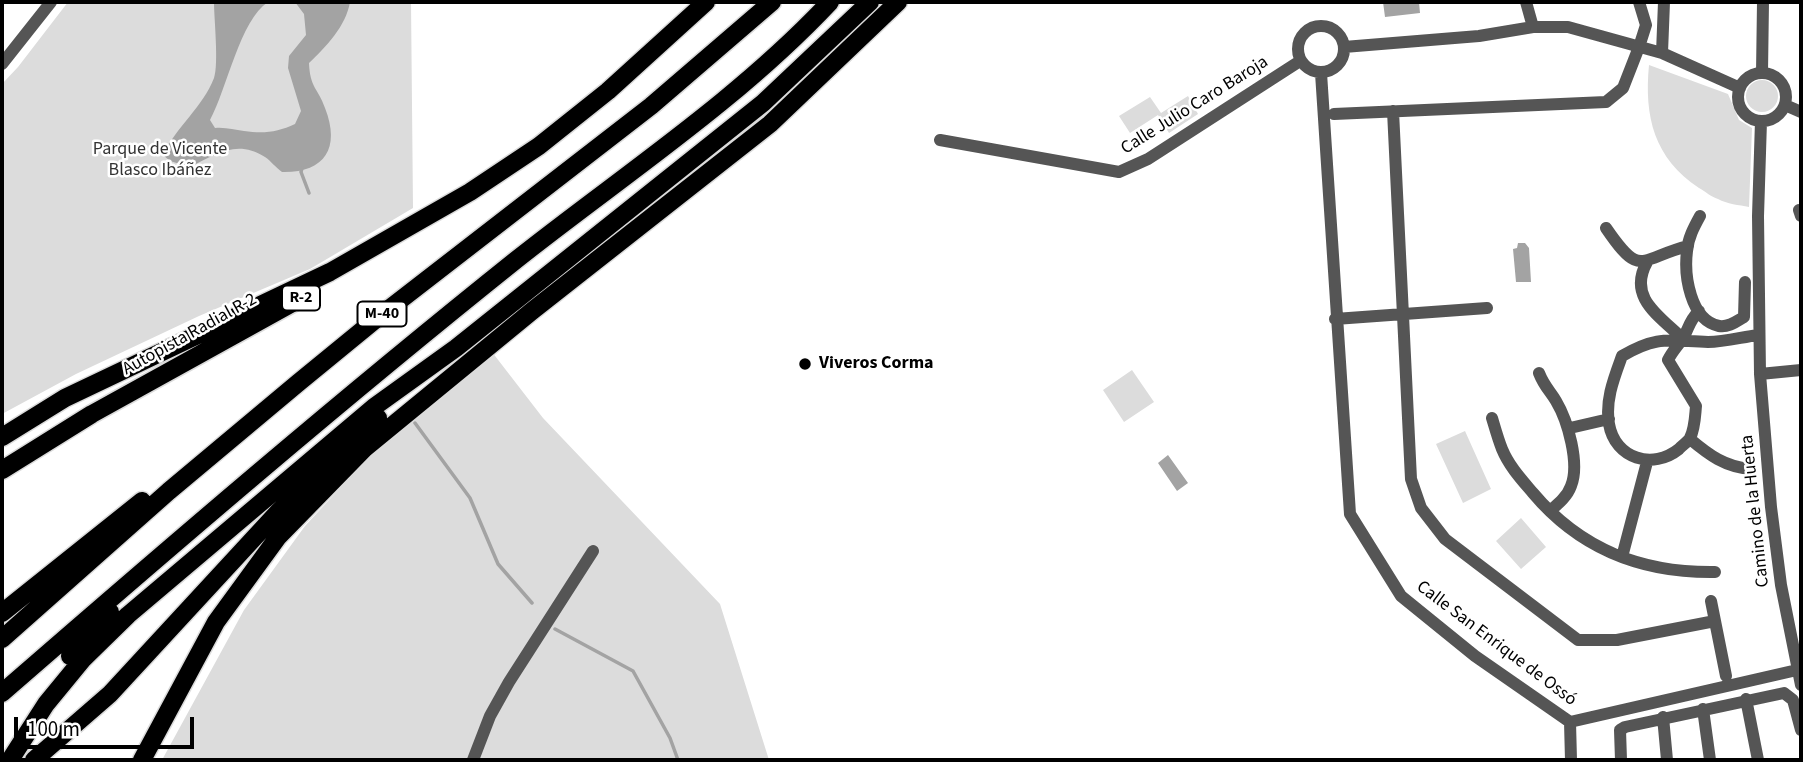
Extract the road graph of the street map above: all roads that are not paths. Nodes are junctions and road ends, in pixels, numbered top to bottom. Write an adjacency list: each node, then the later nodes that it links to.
1 (51, 2): 16 (street)
2 (706, 2): 26 (highway)
3 (772, 2): 50 (highway, M-40)
4 (830, 2): 52 (highway, M-40)
5 (870, 2): 38 (highway)
6 (898, 2): 72 (highway)
7 (1526, 2): 11 (street)
8 (1639, 2): 13 (street)
9 (1664, 2): 14 (street)
10 (1763, 2): 18 (street)
11 (1533, 27): 12 (street); 13 (street)
12 (1344, 47): 15 (street); 17 (street)
13 (1639, 47): 14 (street); 21 (street)
14 (1662, 53): 19 (street)
15 (1300, 61): 17 (street); 25 (street, Calle Julio Caro Baroja)
16 (2, 64)
17 (1321, 73): 35 (street, Calle San Enrique de Ossó)
18 (1762, 73): 19 (street); 20 (street)
19 (1740, 88): 24 (street)
20 (1785, 105): 22 (street); 24 (street)
21 (1393, 111): 23 (street); 34 (street)
22 (1801, 112)
23 (1334, 114)
24 (1761, 121): 36 (street, Camino de la Huerta)
25 (940, 140)
26 (470, 192): 45 (highway); 49 (highway, Autopista Radial R-2 / R-2)
27 (1700, 216): 29 (street)
28 (1606, 228): 30 (street)
29 (1688, 246): 30 (street); 33 (street)
30 (1647, 262): 37 (street)
31 (1745, 282): 33 (street)
32 (1487, 308): 34 (street)
33 (1699, 311): 37 (street)
34 (1404, 316): 35 (street); 58 (street)
35 (1335, 319): 67 (street, Calle San Enrique de Ossó)
36 (1759, 335): 37 (street); 41 (street, Camino de la Huerta)
37 (1683, 339): 43 (street); 46 (street)
38 (456, 348): 69 (highway); 71 (highway)
39 (1801, 370): 41 (street)
40 (1539, 373): 44 (street)
41 (1760, 374): 60 (street, Camino de la Huerta)
42 (1492, 418): 51 (street)
43 (1609, 419): 44 (street); 47 (street)
44 (1570, 428): 51 (street)
45 (2, 437)
46 (1690, 439): 47 (street); 48 (street, Camino de la Huerta)
47 (1647, 461): 54 (street)
48 (1751, 469)
49 (2, 470)
50 (169, 491): 57 (highway); 59 (highway, M-40)
51 (1550, 511): 54 (street)
52 (180, 538): 63 (highway, M-40); 69 (highway)
53 (593, 551): 73 (street)
54 (1622, 557): 55 (street)
55 (1715, 572)
56 (1711, 601): 58 (street)
57 (2, 613)
58 (1715, 621): 61 (street)
59 (2, 639)
60 (1797, 670): 62 (street, Camino de la Huerta); 67 (street)
61 (1726, 676)
62 (1801, 685)
63 (2, 693)
64 (1746, 699): 65 (street); 68 (street); 78 (street)
65 (1703, 709): 66 (street); 77 (street)
66 (1663, 717): 75 (street); 76 (street)
67 (1570, 722): 74 (street, Calle San Enrique de Ossó)
68 (1801, 730)
69 (14, 748): 70 (highway)
70 (2, 760)
71 (34, 760)
72 (142, 760)
73 (473, 760)
74 (1571, 760)
75 (1621, 760)
76 (1667, 760)
77 (1710, 760)
78 (1758, 760)

